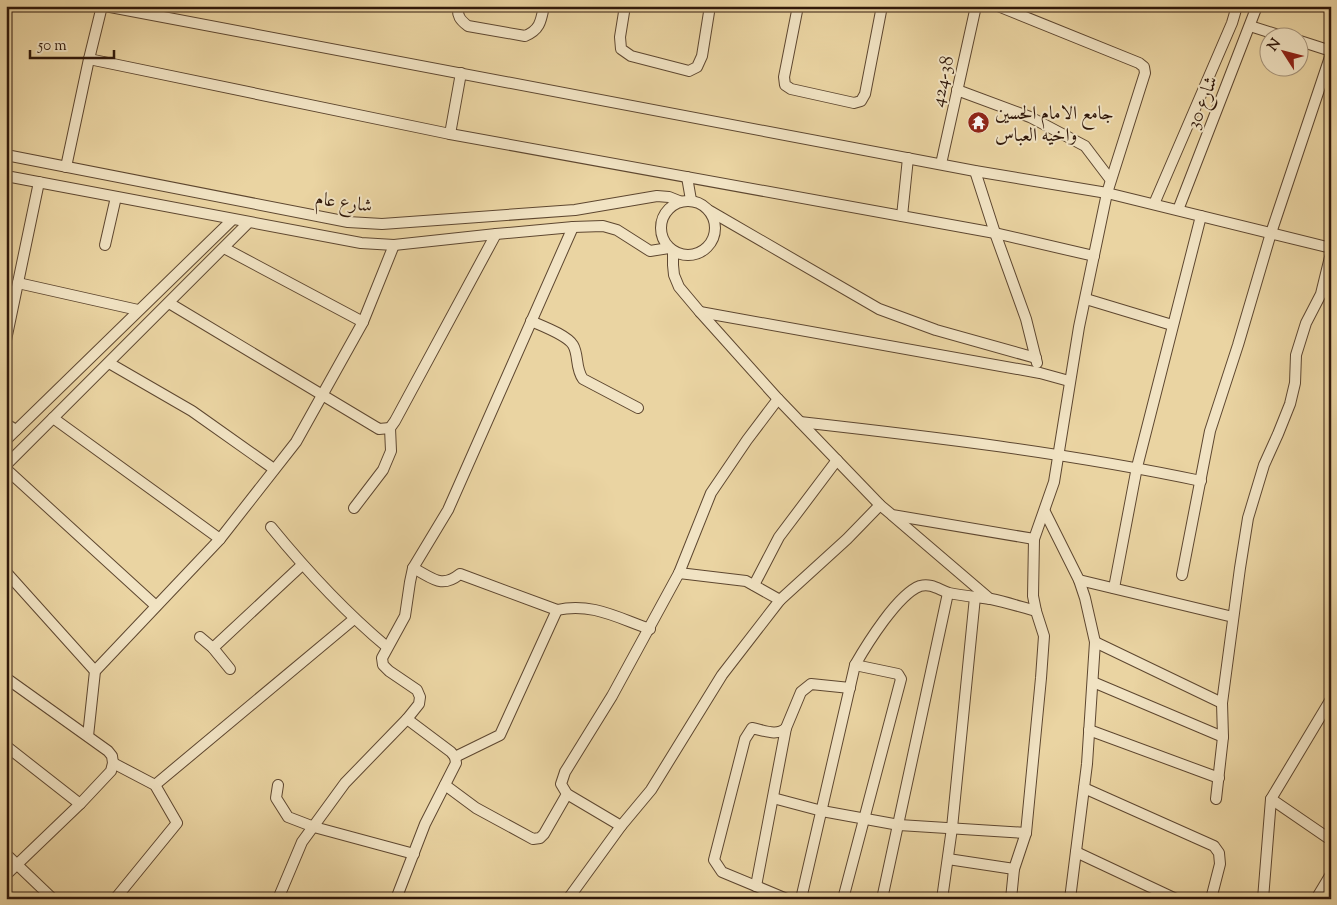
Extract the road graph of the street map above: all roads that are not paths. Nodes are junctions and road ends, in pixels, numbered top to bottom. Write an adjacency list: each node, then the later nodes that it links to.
1 (104, 6): 16 (street); 17 (street)
2 (458, 6): 3 (street)
3 (544, 6)
4 (626, 6): 5 (street)
5 (710, 6)
6 (798, 6): 7 (street)
7 (882, 6)
8 (976, 6): 18 (street, 424-38)
9 (998, 6): 27 (street)
10 (1237, 6): 33 (street, شارع 30)
11 (1257, 6): 12 (street, شارع 30)
12 (1250, 26): 13 (street); 34 (street, شارع 30)
13 (1260, 29)
14 (1310, 45): 15 (street)
15 (1331, 52): 43 (street)
16 (89, 59): 19 (street); 23 (street)
17 (461, 73): 19 (street); 21 (street)
18 (957, 90): 22 (street, 424-38); 27 (street)
19 (450, 134): 26 (street)
20 (6, 155): 23 (street, شارع عام)
21 (908, 158): 22 (street); 37 (street)
22 (941, 164): 24 (street)
23 (66, 167): 36 (street, شارع عام)
24 (975, 171): 29 (street); 42 (street)
25 (6, 176): 28 (street, شارع عام)
26 (687, 177): 31 (street); 37 (street)
27 (1110, 179): 29 (street)
28 (39, 182): 30 (street, شارع عام); 53 (street)
29 (1107, 192): 33 (street); 52 (street)
30 (116, 197): 39 (street, شارع عام); 46 (street)
31 (691, 200): 32 (street); 35 (street)
32 (679, 201): 36 (street, شارع عام); 50 (street)
33 (1154, 204): 34 (street)
34 (1178, 210): 38 (street)
35 (710, 212): 50 (street); 62 (street)
36 (317, 215): 44 (street)
37 (902, 216): 42 (street)
38 (1201, 216): 43 (street); 60 (street)
39 (232, 220): 40 (street, شارع عام); 56 (street)
40 (248, 223): 44 (street, شارع عام); 48 (street)
41 (573, 227): 45 (street, شارع عام); 50 (street, شارع عام); 58 (street)
42 (995, 233): 52 (street); 62 (street)
43 (1271, 233): 49 (street); 81 (street)
44 (313, 234): 47 (street, شارع عام)
45 (496, 234): 47 (street, شارع عام); 72 (street)
46 (105, 245)
47 (394, 245): 59 (street)
48 (224, 248): 55 (street); 59 (street)
49 (1331, 248)
50 (671, 250): 57 (street)
51 (1331, 253): 104 (street)
52 (1094, 256): 54 (street)
53 (18, 283): 56 (street); 61 (street)
54 (1086, 299): 60 (street); 65 (street)
55 (169, 303): 63 (street); 66 (street)
56 (138, 310): 73 (street)
57 (700, 312): 64 (street); 67 (street)
58 (531, 321): 68 (street); 90 (street)
59 (363, 322): 66 (street)
60 (1172, 325): 78 (street)
61 (6, 340)
62 (1036, 358): 64 (street)
63 (108, 363): 69 (street); 80 (street)
64 (1040, 373): 65 (street)
65 (1070, 381): 75 (street)
66 (323, 395): 72 (street); 80 (street)
67 (778, 399): 70 (street); 92 (street)
68 (638, 408)
69 (53, 418): 77 (street); 87 (street)
70 (800, 422): 75 (street); 76 (street)
71 (6, 424): 73 (street)
72 (390, 428): 83 (street)
73 (16, 430): 74 (street)
74 (6, 440)
75 (1059, 455): 78 (street); 84 (street)
76 (837, 460): 82 (street); 95 (street)
77 (6, 465)
78 (1137, 467): 81 (street); 96 (street)
79 (6, 469): 101 (street)
80 (274, 469): 87 (street)
81 (1201, 481): 93 (street)
82 (880, 505): 85 (street); 100 (street)
83 (354, 508)
84 (1044, 512): 88 (street); 94 (street)
85 (892, 515): 88 (street); 99 (street)
86 (271, 527): 89 (street)
87 (220, 539): 101 (street)
88 (1034, 539): 103 (street)
89 (302, 565): 105 (street); 109 (street)
90 (413, 568): 102 (street); 110 (street)
91 (6, 572): 113 (street)
92 (679, 573): 95 (street); 106 (street)
93 (1182, 575)
94 (1079, 580): 96 (street); 108 (street)
95 (754, 585): 100 (street)
96 (1114, 588): 104 (street)
97 (948, 593): 98 (street); 111 (street); 139 (street)
98 (976, 597): 99 (street); 142 (street)
99 (991, 599): 103 (street)
100 (780, 600): 140 (street)
101 (156, 606): 113 (street)
102 (557, 610): 106 (street); 125 (street)
103 (1036, 611): 143 (street)
104 (1233, 617): 118 (street)
105 (354, 619): 110 (street); 128 (street)
106 (650, 629): 132 (street)
107 (200, 636): 109 (street)
108 (1095, 642): 115 (street); 118 (street)
109 (213, 648): 112 (street)
110 (387, 648): 119 (street)
111 (855, 665): 116 (street); 138 (street)
112 (230, 669)
113 (95, 671): 122 (street)
114 (6, 678): 122 (street)
115 (1093, 682): 121 (street); 123 (street)
116 (850, 688): 120 (street); 137 (street)
117 (1331, 699): 135 (street)
118 (1222, 702): 123 (street)
119 (407, 719): 125 (street); 141 (street)
120 (786, 728): 133 (street); 153 (street)
121 (1089, 730): 127 (street); 131 (street)
122 (88, 736): 126 (street)
123 (1223, 737): 127 (street)
124 (6, 746): 136 (street)
125 (455, 757): 130 (street)
126 (113, 763): 128 (street); 136 (street)
127 (1219, 778): 134 (street)
128 (155, 785): 155 (street)
129 (278, 785): 141 (street)
130 (445, 785): 132 (street); 147 (street)
131 (1084, 788): 145 (street); 167 (street)
132 (567, 794): 140 (street)
133 (773, 798): 137 (street); 153 (street)
134 (1216, 799)
135 (1271, 800): 144 (street); 168 (street)
136 (80, 804): 149 (street)
137 (822, 812): 138 (street); 160 (street)
138 (864, 819): 139 (street); 161 (street)
139 (899, 825): 142 (street); 162 (street)
140 (621, 826): 158 (street)
141 (314, 827): 147 (street); 156 (street)
142 (952, 828): 143 (street); 148 (street)
143 (1026, 833): 150 (street)
144 (1331, 840)
145 (1076, 852): 165 (street); 166 (street)
146 (6, 854): 149 (street)
147 (414, 854): 157 (street)
148 (948, 859): 150 (street); 163 (street)
149 (18, 864): 152 (street); 154 (street)
150 (1014, 869): 164 (street)
151 (1331, 874): 169 (street)
152 (6, 875)
153 (756, 886): 159 (street)
154 (53, 899)
155 (115, 899)
156 (278, 899)
157 (396, 899)
158 (568, 899)
159 (787, 899)
160 (801, 899)
161 (843, 899)
162 (882, 899)
163 (942, 899)
164 (1011, 899)
165 (1070, 899)
166 (1176, 899)
167 (1211, 899)
168 (1263, 899)
169 (1316, 899)

